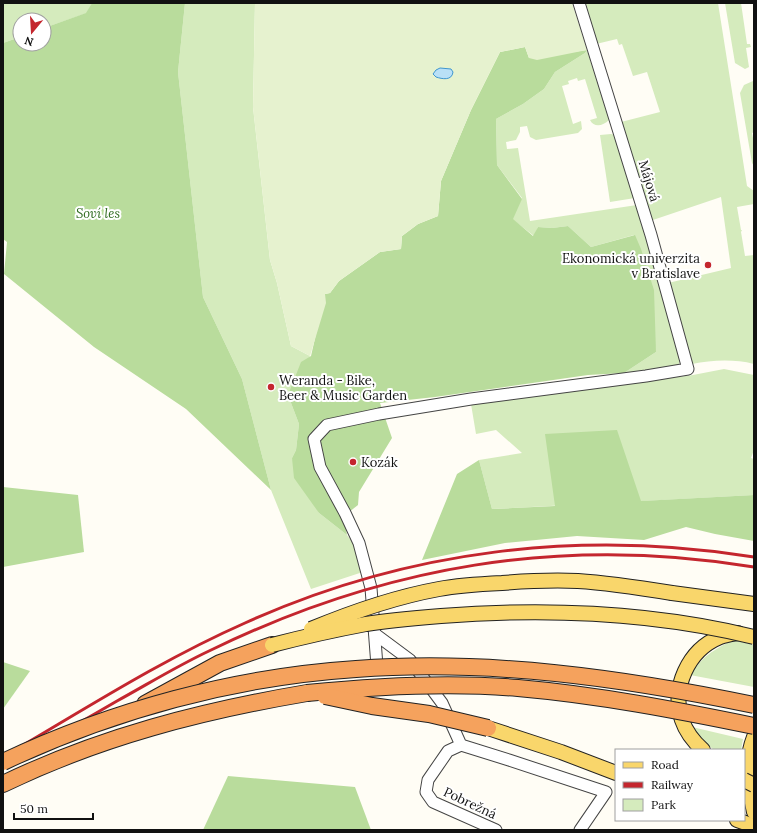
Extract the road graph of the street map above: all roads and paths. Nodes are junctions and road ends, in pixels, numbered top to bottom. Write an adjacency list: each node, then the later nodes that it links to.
1 (579, 3): 4 (street, Májová)
2 (754, 604): 6 (main road, bridge)
3 (754, 630): 15 (main road)
4 (375, 634): 7 (street); 14 (street)
5 (754, 637): 6 (main road, bridge)
6 (272, 644): 10 (highway, bridge)
7 (377, 666)
8 (307, 693): 11 (highway, bridge); 12 (highway, bridge); 19 (highway)
9 (754, 705): 10 (highway, bridge)
10 (126, 714): 16 (highway, bridge)
11 (754, 726)
12 (488, 728): 17 (main road)
13 (754, 736): 21 (main road)
14 (461, 746): 24 (street, Pobrežná); 25 (street)
15 (702, 749)
16 (3, 762)
17 (615, 773)
18 (745, 780): 20 (main road, bridge)
19 (3, 784)
20 (754, 785)
21 (754, 812)
22 (740, 821): 23 (main road)
23 (754, 826)
24 (496, 830)
25 (580, 830)

